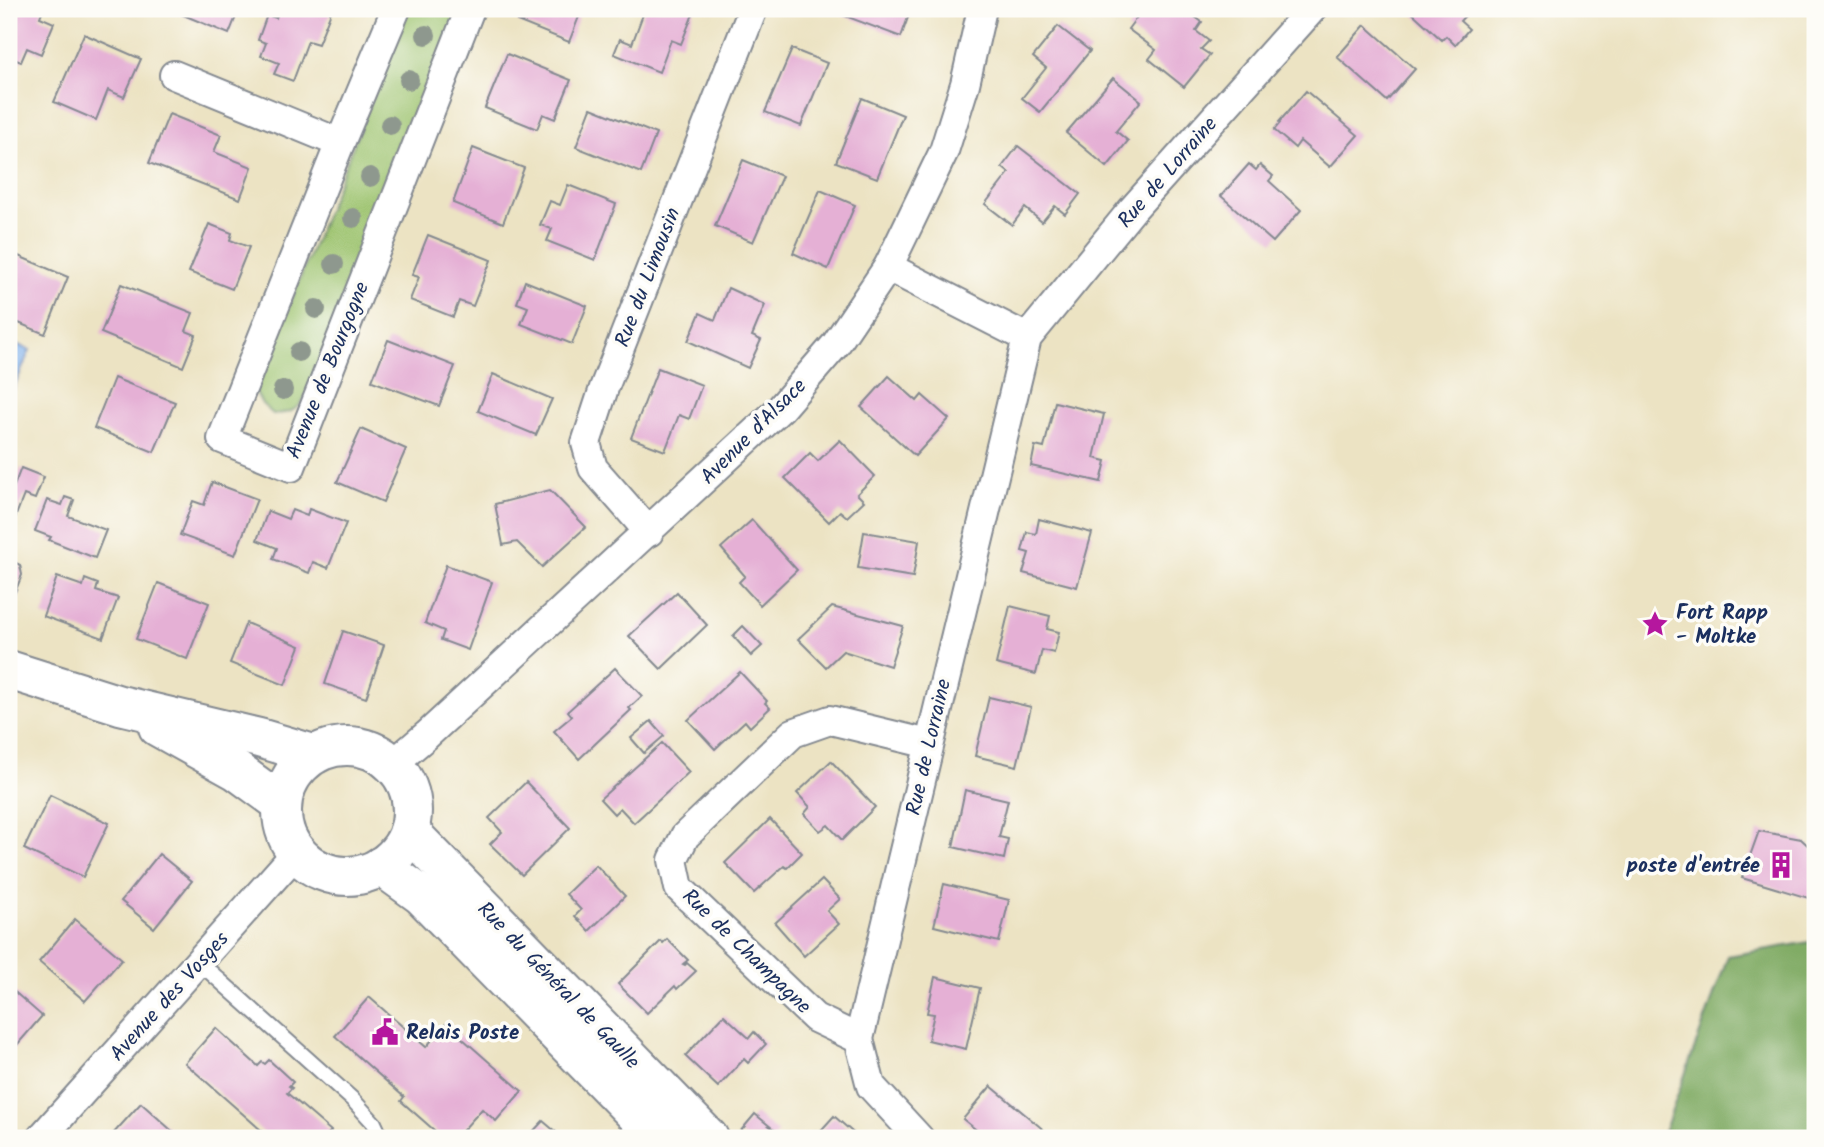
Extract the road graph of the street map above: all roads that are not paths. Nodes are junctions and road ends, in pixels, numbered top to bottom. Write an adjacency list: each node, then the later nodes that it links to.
1 (396, 9): 7 (street, Avenue de Bourgogne)
2 (470, 9): 7 (street, Avenue de Bourgogne)
3 (753, 9): 10 (street, Rue du Limousin)
4 (982, 9): 8 (street, Avenue d'Alsace)
5 (1312, 9): 9 (street, Rue de Lorraine)
6 (174, 75): 7 (street)
7 (340, 143)
8 (888, 267): 9 (street); 10 (street, Avenue d'Alsace)
9 (1027, 338): 13 (street, Rue de Lorraine)
10 (649, 532): 15 (street, Avenue d'Alsace)
11 (9, 670): 12 (main road)
12 (120, 705): 14 (main road); 16 (main road)
13 (929, 744): 21 (street, Rue de Lorraine); 21 (street, Rue de Champagne)
14 (313, 754): 15 (main road); 16 (main road)
15 (393, 764): 17 (main road)
16 (281, 803): 18 (main road)
17 (409, 831): 19 (main road); 25 (main road, Rue du Général de Gaulle)
18 (296, 853): 19 (main road); 20 (street, Avenue des Vosges)
19 (382, 866): 24 (main road, Rue du Général de Gaulle)
20 (199, 962): 22 (street, Avenue des Vosges); 23 (lane)
21 (859, 1039): 26 (street, Rue de Lorraine)
22 (41, 1138)
23 (381, 1138)
24 (659, 1138)
25 (709, 1138)
26 (919, 1138)

